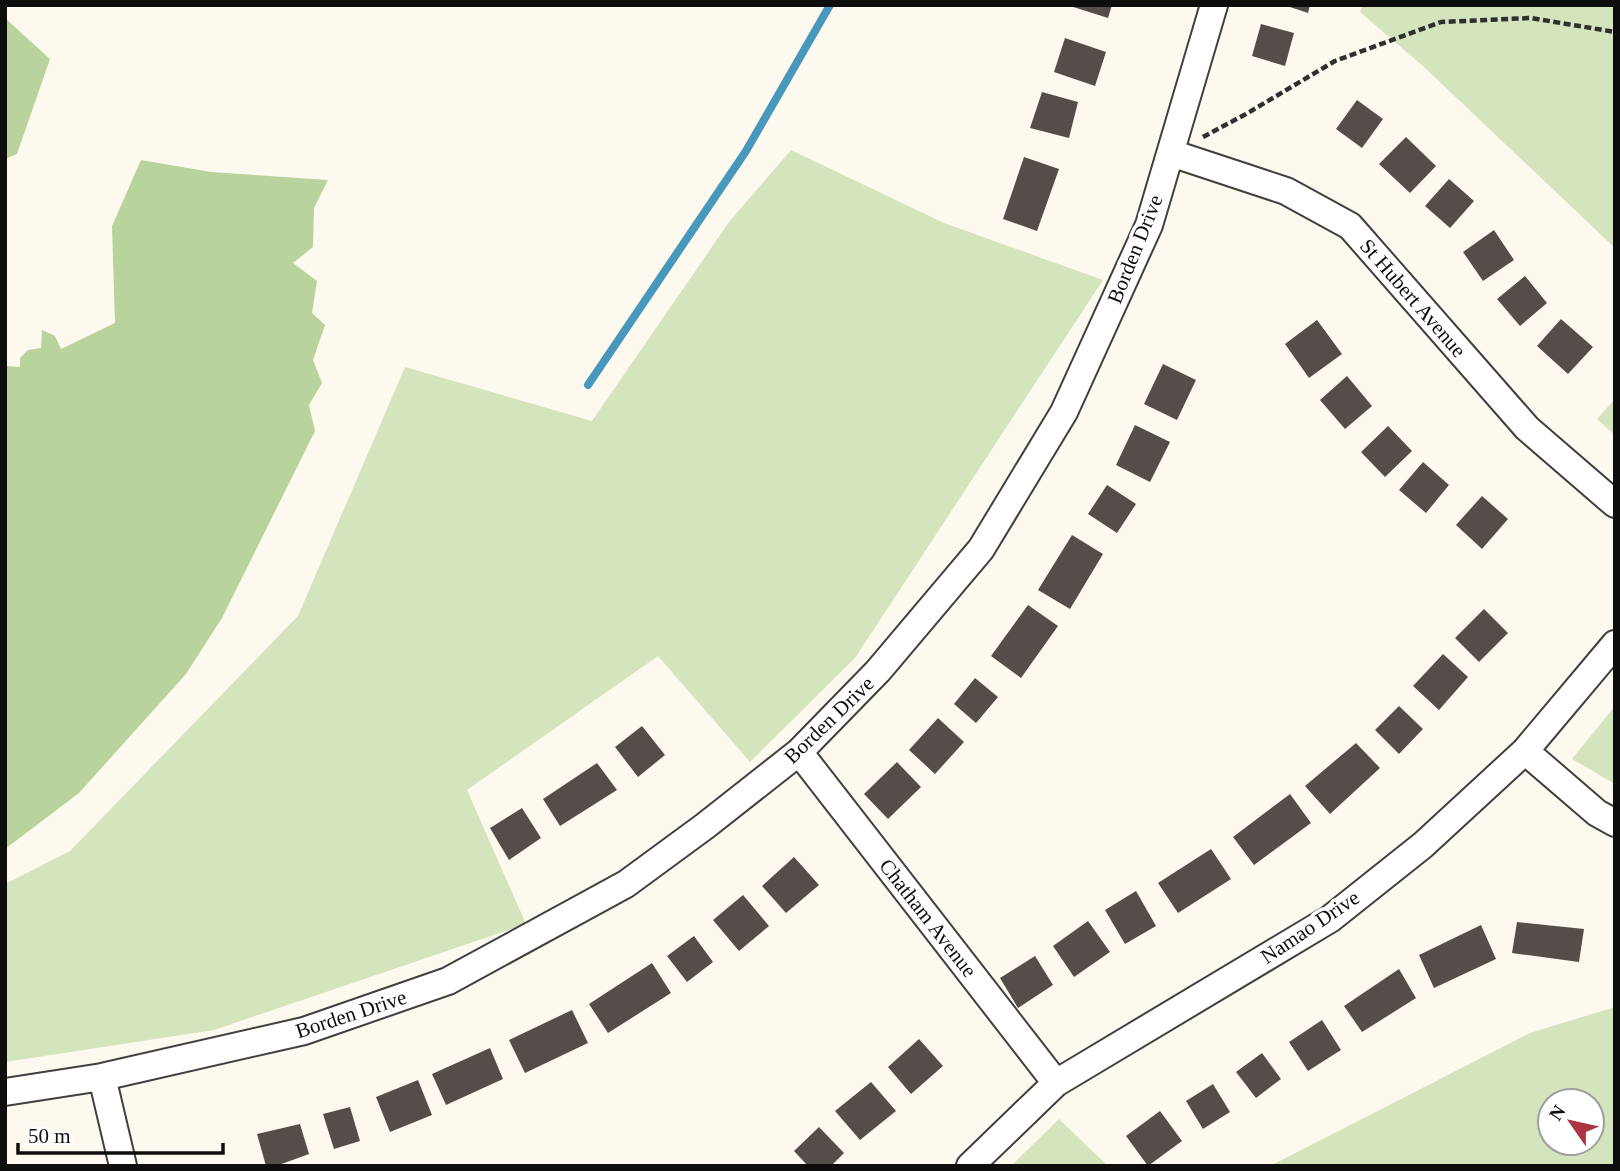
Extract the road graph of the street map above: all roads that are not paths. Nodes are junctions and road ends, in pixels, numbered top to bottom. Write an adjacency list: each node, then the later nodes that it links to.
1 (1214, 5): 2 (street, Borden Drive)
2 (1171, 153): 3 (street, St Hubert Avenue); 6 (street, Borden Drive)
3 (1615, 505)
4 (1615, 644): 5 (street, Namao Drive)
5 (1525, 751): 7 (street); 9 (street, Namao Drive)
6 (799, 752): 8 (street, Borden Drive); 9 (street, Chatham Avenue)
7 (1615, 822)
8 (102, 1077): 10 (street, Borden Drive); 11 (street)
9 (1056, 1083): 12 (street, Namao Drive)
10 (5, 1092)
11 (123, 1166)
12 (970, 1166)

